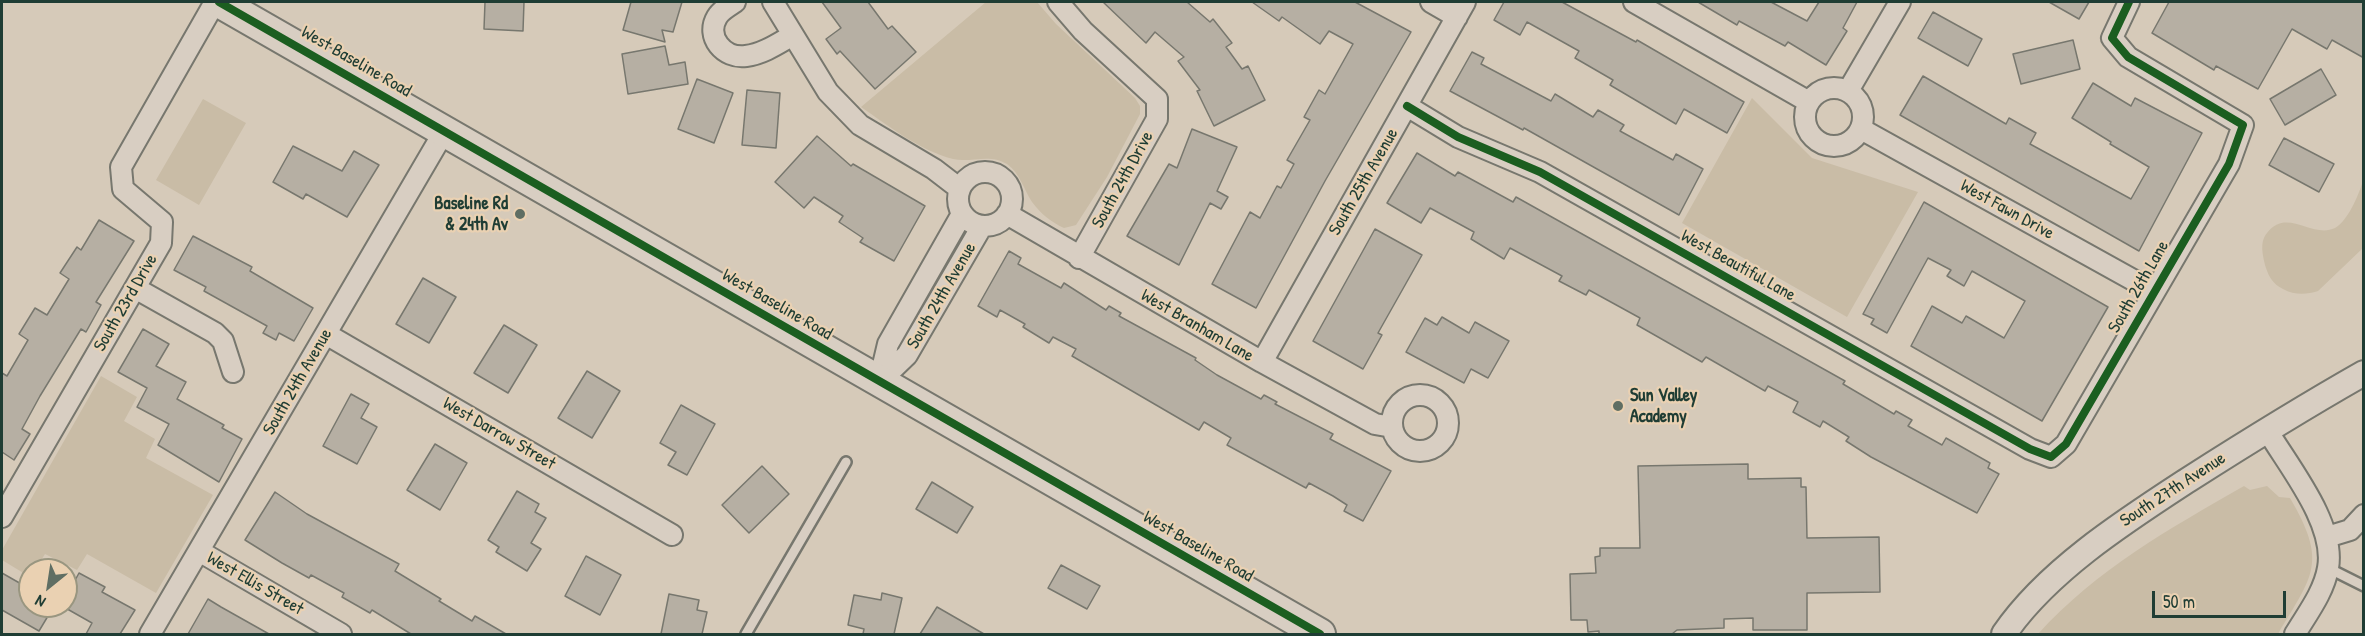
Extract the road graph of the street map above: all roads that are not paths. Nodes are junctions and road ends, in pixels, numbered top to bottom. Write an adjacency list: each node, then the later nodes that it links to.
1 (217, 2): 15 (main road, West Baseline Road); 21 (street, South 23rd Drive)
2 (735, 2): 10 (street)
3 (773, 2): 10 (street)
4 (1058, 2): 20 (street, South 24th Drive)
5 (1431, 2): 9 (street)
6 (1634, 2): 12 (street)
7 (1900, 2): 11 (street)
8 (2129, 2): 22 (street, South 26th Lane)
9 (1461, 9): 13 (street, South 25th Avenue)
10 (793, 35): 16 (street)
11 (1848, 91): 12 (street); 14 (street)
12 (1809, 102): 14 (street)
13 (1407, 106): 24 (street, South 25th Avenue); 30 (street, West Beautiful Lane)
14 (1861, 129): 22 (street, West Fawn Drive)
15 (445, 130): 23 (street, South 24th Avenue); 27 (main road, West Baseline Road)
16 (960, 189): 17 (street); 18 (street)
17 (962, 214): 19 (street); 27 (street, South 24th Avenue)
18 (1007, 214): 19 (street); 20 (street, West Branham Lane)
19 (982, 226): 27 (street, South 24th Avenue)
20 (1079, 258): 24 (street, West Branham Lane)
21 (135, 288): 25 (street); 33 (street, South 23rd Drive)
22 (2153, 291): 30 (street, South 26th Lane)
23 (326, 334): 34 (street, West Darrow Street); 36 (street, South 24th Avenue)
24 (1262, 362): 28 (street, West Branham Lane)
25 (233, 372)
26 (2364, 373): 29 (street, South 27th Avenue)
27 (879, 382): 42 (main road, West Baseline Road)
28 (1392, 427)
29 (2267, 430): 35 (street); 43 (street, South 27th Avenue)
30 (2051, 457)
31 (846, 462): 41 (lane)
32 (2364, 515): 35 (street)
33 (2, 517)
34 (672, 535)
35 (2327, 537): 37 (street)
36 (199, 551): 39 (street, South 24th Avenue); 40 (street, West Ellis Street)
37 (2328, 568): 38 (lane); 44 (street)
38 (2364, 586)
39 (150, 634)
40 (341, 634)
41 (746, 634)
42 (1320, 634)
43 (2004, 634)
44 (2295, 634)

